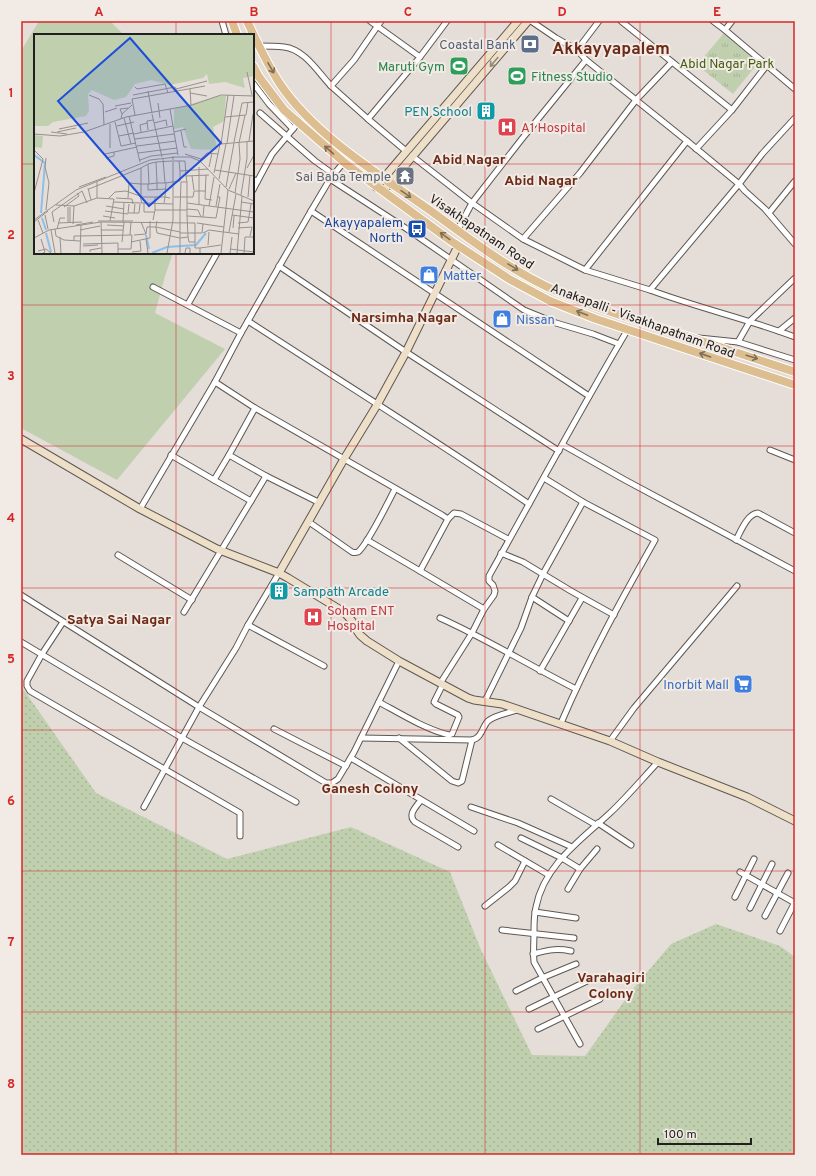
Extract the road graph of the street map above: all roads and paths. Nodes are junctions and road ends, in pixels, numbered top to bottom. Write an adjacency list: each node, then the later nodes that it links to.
1 (222, 21): 15 (street)
2 (232, 21): 16 (main road)
3 (247, 21): 17 (main road, Visakhapatnam Road)
4 (370, 21): 13 (street)
5 (381, 21): 13 (street)
6 (448, 21): 21 (street)
7 (518, 21): 38 (main road)
8 (530, 21): 20 (street); 39 (main road, one-way to 39)
9 (599, 21): 20 (street)
10 (621, 21): 23 (street)
11 (713, 21): 14 (street)
12 (732, 21): 14 (street)
13 (377, 26): 21 (street); 27 (street)
14 (725, 30): 24 (street)
15 (226, 34)
16 (238, 34)
17 (253, 34)
18 (254, 37): 19 (main road, Visakhapatnam Road)
19 (258, 46): 27 (street); 42 (main road, Visakhapatnam Road, one-way to 42)
20 (577, 50): 22 (street)
21 (420, 57): 33 (street)
22 (586, 60): 29 (street); 47 (street)
23 (672, 62): 29 (street); 30 (street)
24 (767, 65): 28 (street); 30 (street)
25 (254, 68): 34 (main road, Anakapalli - Visakhapatnam Road)
26 (254, 84): 34 (street)
27 (331, 86): 33 (street)
28 (795, 89)
29 (636, 100): 36 (street); 51 (street)
30 (732, 110): 37 (street)
31 (260, 113): 35 (street)
32 (795, 118): 45 (street)
33 (368, 119): 38 (street)
34 (296, 126): 35 (street); 40 (main road, Anakapalli - Visakhapatnam Road, one-way to 34)
35 (287, 136): 41 (street); 43 (street)
36 (687, 141): 37 (street); 57 (street)
37 (696, 149): 45 (street)
38 (406, 151): 42 (main road)
39 (412, 156): 42 (main road); 47 (street)
40 (344, 162): 41 (street); 46 (main road, Anakapalli - Visakhapatnam Road)
41 (332, 177): 48 (street); 55 (street)
42 (387, 180): 46 (main road); 50 (main road, Visakhapatnam Road, one-way to 50)
43 (255, 181)
44 (795, 181): 49 (street)
45 (739, 184): 49 (street); 60 (street)
46 (380, 189): 53 (main road, Anakapalli - Visakhapatnam Road, one-way to 46)
47 (472, 203): 50 (street); 51 (street)
48 (311, 211): 56 (street); 61 (street)
49 (769, 213): 52 (street)
50 (457, 231): 69 (main road, Visakhapatnam Road, one-way to 69)
51 (523, 239): 57 (street)
52 (795, 244)
53 (458, 246): 55 (main road); 66 (main road, Anakapalli - Visakhapatnam Road, one-way to 53)
54 (216, 254): 62 (street)
55 (451, 260): 61 (main road); 72 (street)
56 (279, 266): 64 (street); 73 (street)
57 (585, 270): 60 (street)
58 (795, 278): 65 (street)
59 (153, 287): 62 (street)
60 (650, 290): 65 (street)
61 (435, 294): 73 (main road); 78 (street)
62 (188, 304): 68 (street)
63 (795, 318): 67 (street)
64 (248, 321): 68 (street); 79 (street)
65 (750, 321): 67 (street); 71 (street)
66 (628, 329): 72 (street); 77 (main road, Anakapalli - Visakhapatnam Road, one-way to 66)
67 (779, 331): 70 (street)
68 (241, 333): 76 (street)
69 (686, 336): 71 (street); 75 (main road, Visakhapatnam Road, one-way to 75)
70 (795, 337)
71 (738, 342): 74 (street)
72 (619, 344): 78 (street)
73 (406, 352): 79 (main road); 84 (street)
74 (795, 360)
75 (795, 372)
76 (215, 382): 80 (street); 85 (street)
77 (795, 385)
78 (588, 396): 82 (street)
79 (377, 405): 87 (main road); 96 (street)
80 (255, 408): 86 (street); 87 (street)
81 (21, 439): 97 (main road)
82 (563, 445): 84 (street); 103 (street)
83 (770, 450): 88 (street)
84 (559, 451): 90 (street)
85 (171, 455): 91 (street); 97 (street)
86 (229, 455): 89 (street); 91 (street)
87 (344, 460): 92 (street); 95 (main road)
88 (795, 460)
89 (266, 476): 93 (street); 95 (street)
90 (544, 478): 94 (street); 96 (street)
91 (214, 480): 93 (street)
92 (395, 489): 98 (street); 102 (street)
93 (251, 501): 104 (street)
94 (582, 502): 110 (street); 118 (street)
95 (320, 503): 99 (main road)
96 (529, 504): 101 (street)
97 (140, 509): 104 (main road)
98 (448, 519): 101 (street); 107 (street)
99 (309, 522): 102 (street); 109 (main road)
100 (795, 533): 103 (street)
101 (508, 539): 105 (street)
102 (367, 540): 107 (street)
103 (736, 540): 108 (street)
104 (221, 551): 109 (main road); 115 (street)
105 (501, 553): 110 (street); 116 (street)
106 (118, 555): 115 (street)
107 (420, 571): 116 (street)
108 (795, 571)
109 (279, 573): 122 (street); 127 (main road)
110 (543, 574): 113 (street); 114 (street)
111 (737, 586): 142 (street)
112 (21, 595): 121 (street)
113 (532, 597): 120 (street); 125 (street)
114 (582, 598): 118 (street); 120 (street)
115 (192, 600): 117 (street)
116 (484, 609): 123 (street)
117 (184, 612)
118 (614, 615): 131 (street)
119 (440, 618): 123 (street)
120 (569, 621): 129 (street)
121 (63, 622): 126 (street); 134 (street)
122 (248, 625): 128 (street); 134 (street)
123 (472, 633): 125 (street); 130 (street)
124 (21, 642): 126 (street)
125 (510, 653): 129 (street); 132 (street)
126 (42, 654): 138 (street); 146 (street)
127 (399, 660): 130 (main road); 133 (street)
128 (324, 666)
129 (540, 672): 131 (street)
130 (442, 683): 132 (main road); 133 (street)
131 (576, 689): 136 (street)
132 (485, 701): 135 (main road)
133 (379, 702): 139 (street)
134 (199, 707): 138 (street); 145 (street)
135 (518, 709): 136 (main road); 141 (street)
136 (561, 723): 142 (main road)
137 (274, 729): 145 (street)
138 (182, 738): 146 (street); 149 (street)
139 (361, 738): 140 (street); 143 (street)
140 (399, 738): 141 (street); 141 (street)
141 (472, 740)
142 (610, 741): 144 (main road)
143 (351, 758): 145 (street); 148 (street)
144 (658, 762): 152 (main road); 153 (street)
145 (346, 766)
146 (166, 768): 150 (street); 155 (street)
147 (551, 799): 153 (street)
148 (421, 800): 154 (street); 159 (street)
149 (296, 802)
150 (144, 807)
151 (471, 807): 160 (street)
152 (795, 821)
153 (597, 824): 158 (street); 160 (street)
154 (474, 831)
155 (240, 836)
156 (521, 838): 162 (street)
157 (498, 845): 164 (street)
158 (631, 845)
159 (458, 847)
160 (572, 847): 162 (street)
161 (597, 849): 166 (street)
162 (562, 858): 166 (street); 169 (street)
163 (754, 859): 170 (street)
164 (524, 861): 169 (street); 176 (street)
165 (772, 864): 171 (street)
166 (580, 869): 172 (street)
167 (740, 872): 170 (street)
168 (788, 873): 173 (street)
169 (549, 875): 178 (street)
170 (746, 875): 171 (street); 174 (street)
171 (761, 884): 173 (street); 177 (street)
172 (568, 889)
173 (777, 893): 175 (street); 179 (street)
174 (734, 897)
175 (795, 903): 182 (street)
176 (485, 906)
177 (750, 908)
178 (535, 912): 180 (street); 183 (street)
179 (765, 916)
180 (576, 918)
181 (502, 930): 183 (street)
182 (780, 930)
183 (534, 933): 184 (street); 186 (street)
184 (574, 938)
185 (571, 951): 186 (street)
186 (533, 954): 188 (street)
187 (576, 964): 188 (street)
188 (542, 978): 190 (street); 191 (street)
189 (587, 981): 191 (street)
190 (516, 991)
191 (553, 998): 193 (street); 194 (street)
192 (600, 999): 194 (street)
193 (529, 1009)
194 (564, 1016): 195 (street); 196 (street)
195 (538, 1029)
196 (580, 1044)

